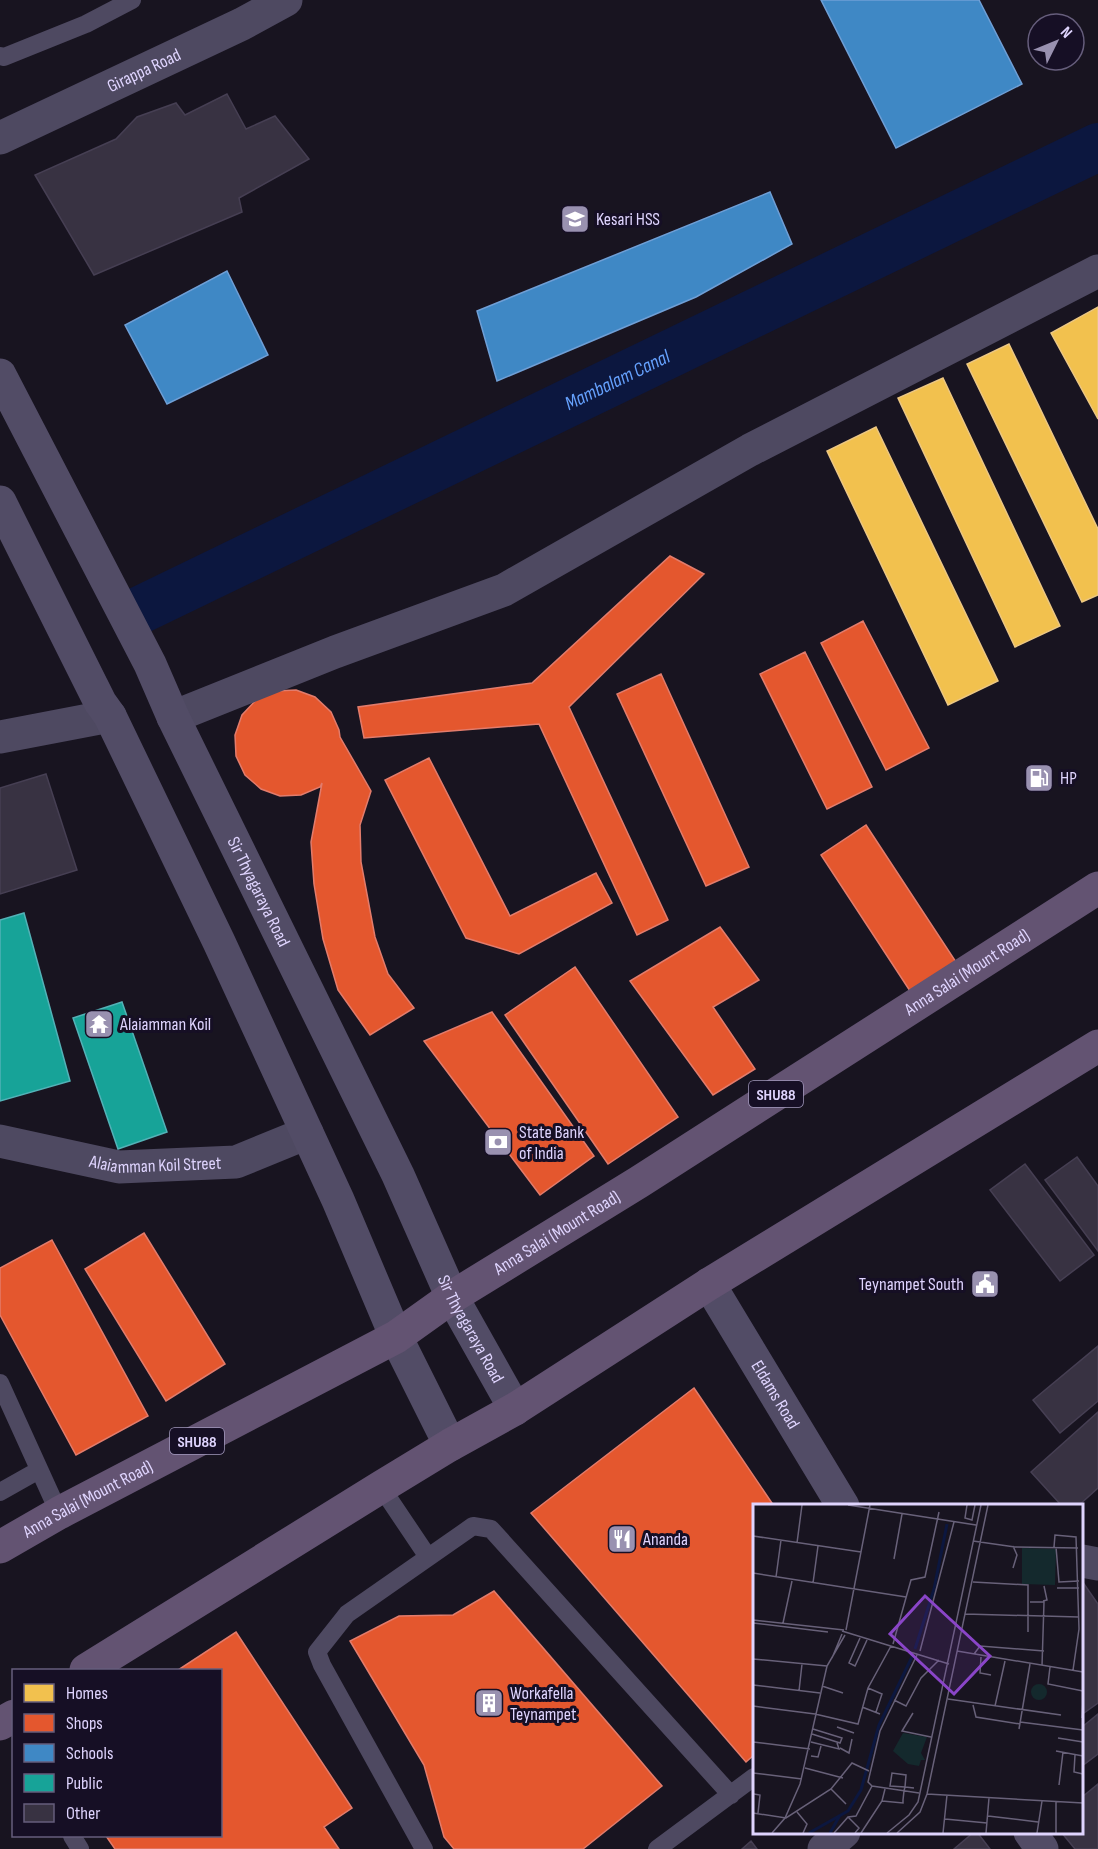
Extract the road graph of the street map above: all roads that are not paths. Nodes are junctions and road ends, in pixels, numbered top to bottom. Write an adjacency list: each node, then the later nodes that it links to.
1 (132, 0): 3 (lane)
2 (286, 0): 4 (street, Girappa Road)
3 (0, 56)
4 (0, 138)
5 (1098, 271): 9 (street)
6 (0, 375): 9 (main road, Sir Thyagaraya Road)
7 (0, 502): 8 (main road)
8 (110, 716): 10 (street); 13 (main road)
9 (173, 717): 16 (main road, Sir Thyagaraya Road)
10 (0, 737)
11 (1098, 888): 16 (main road, Anna Salai (Mount Road) / SHU88)
12 (1098, 1046): 15 (main road)
13 (307, 1133): 14 (street, Alaiamman Koil Street); 17 (main road)
14 (0, 1142)
15 (709, 1284): 19 (main road); 24 (main road, Eldams Road)
16 (452, 1297): 17 (main road, Anna Salai (Mount Road) / SHU88); 19 (main road, Sir Thyagaraya Road)
17 (396, 1337): 20 (main road); 25 (main road, Anna Salai (Mount Road) / SHU88)
18 (0, 1383): 21 (lane)
19 (515, 1409): 20 (main road)
20 (450, 1445): 22 (main road)
21 (39, 1470): 23 (lane); 25 (lane)
22 (381, 1487): 27 (lane); 30 (main road)
23 (0, 1492)
24 (842, 1504)
25 (59, 1513): 26 (main road, Anna Salai (Mount Road) / SHU88)
26 (0, 1547)
27 (428, 1557): 32 (lane); 35 (lane)
28 (1083, 1561): 29 (street)
29 (1098, 1564)
30 (89, 1669)
31 (753, 1778): 32 (lane)
32 (731, 1795): 36 (lane)
33 (843, 1834): 37 (street)
34 (1031, 1834): 38 (main road)
35 (424, 1849)
36 (657, 1849)
37 (824, 1849)
38 (1042, 1849)

